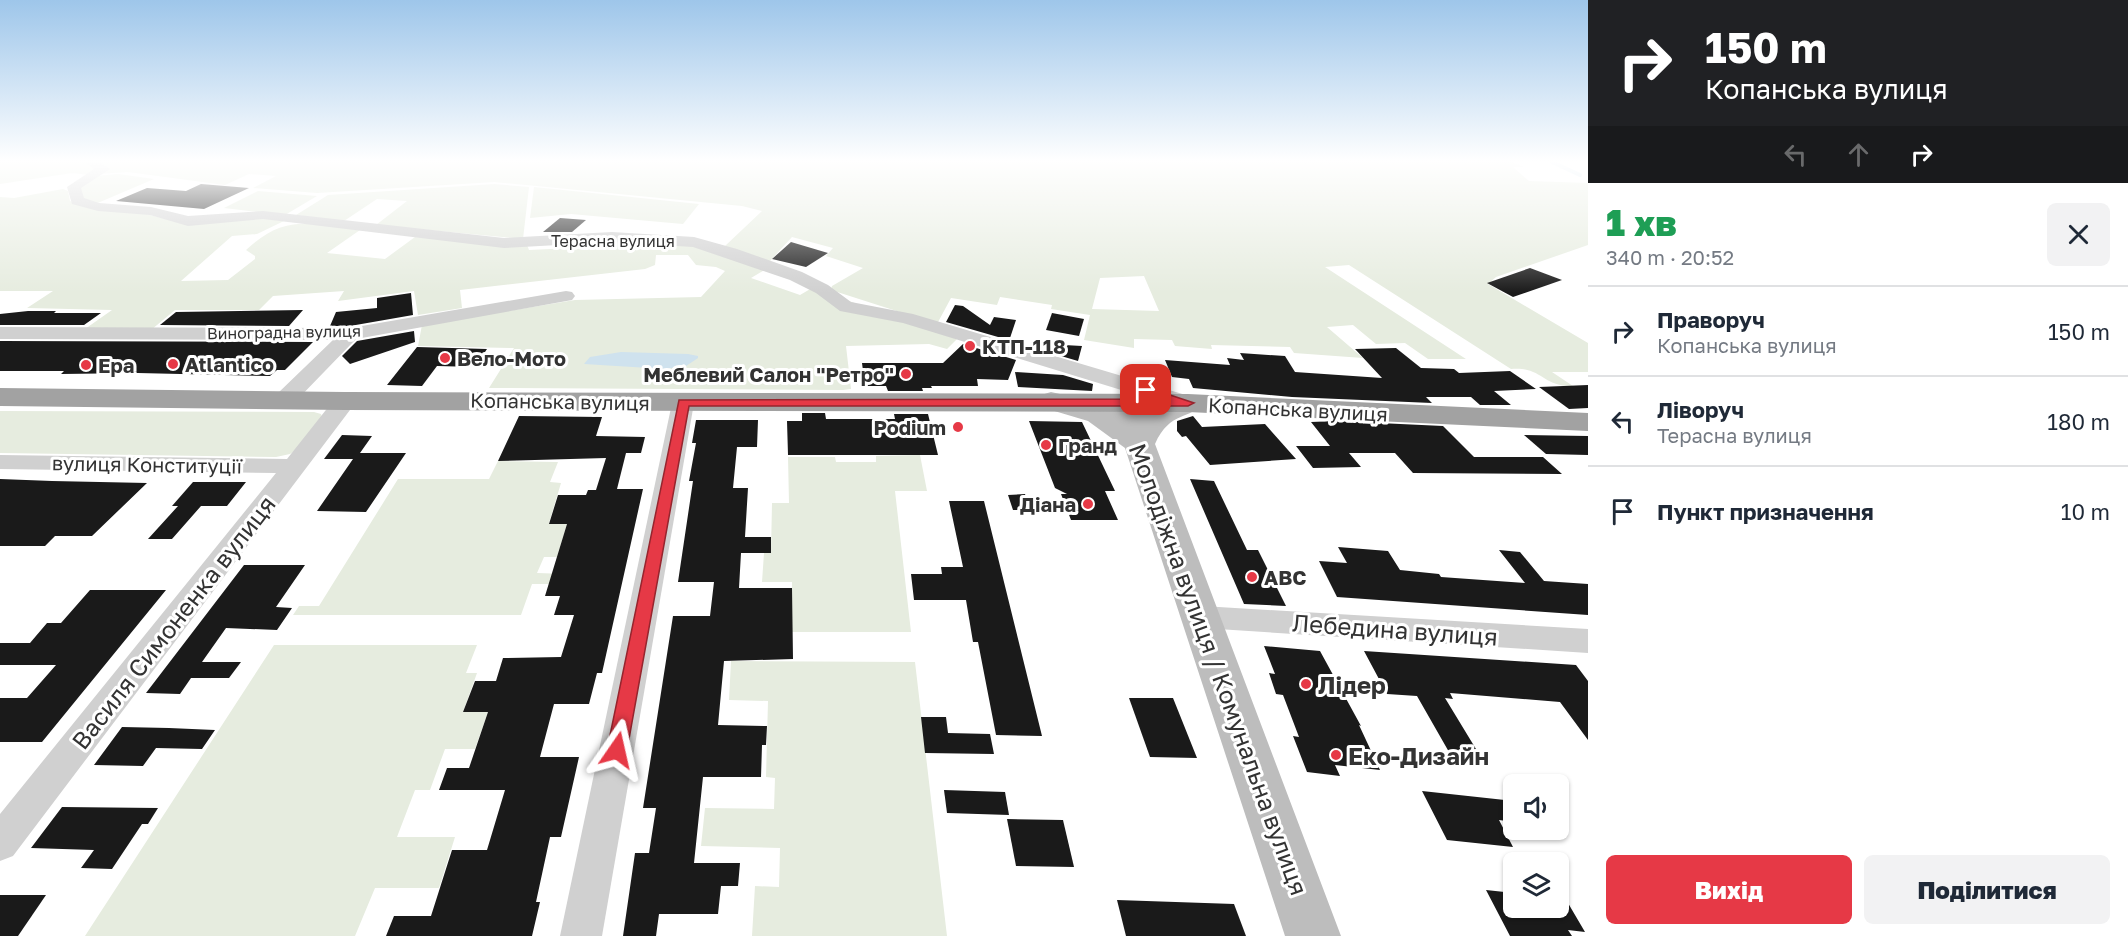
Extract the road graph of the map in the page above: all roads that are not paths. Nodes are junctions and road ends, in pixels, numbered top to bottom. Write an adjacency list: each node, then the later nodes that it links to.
1 (89, 206): 11 (street, Терасна вулиця)
2 (566, 296): 4 (street, Виноградна вулиця)
3 (0, 333): 4 (street, Виноградна вулиця)
4 (350, 334): 6 (street)
5 (0, 397): 6 (highway, Копанська вулиця)
6 (285, 399): 7 (highway, Копанська вулиця)
7 (345, 401): 10 (highway, Копанська вулиця); 15 (street, Василя Симоненка вулиця)
8 (1049, 401): 9 (highway, Копанська вулиця); 10 (highway, Копанська вулиця); 13 (main road)
9 (1124, 402): 11 (highway, Копанська вулиця); 13 (main road, Молодіжна вулиця / Комунальна вулиця)
10 (683, 403): 19 (street)
11 (1188, 403): 12 (highway, Копанська вулиця); 13 (main road)
12 (1588, 422)
13 (1138, 444): 16 (main road, Молодіжна вулиця / Комунальна вулиця)
14 (0, 462): 15 (street, вулиця Конституції)
15 (295, 466): 18 (street, Василя Симоненка вулиця)
16 (1202, 617): 17 (street, Лебедина вулиця); 20 (main road, Молодіжна вулиця / Комунальна вулиця)
17 (1588, 641)
18 (0, 843)
19 (581, 936)
20 (1313, 936)

